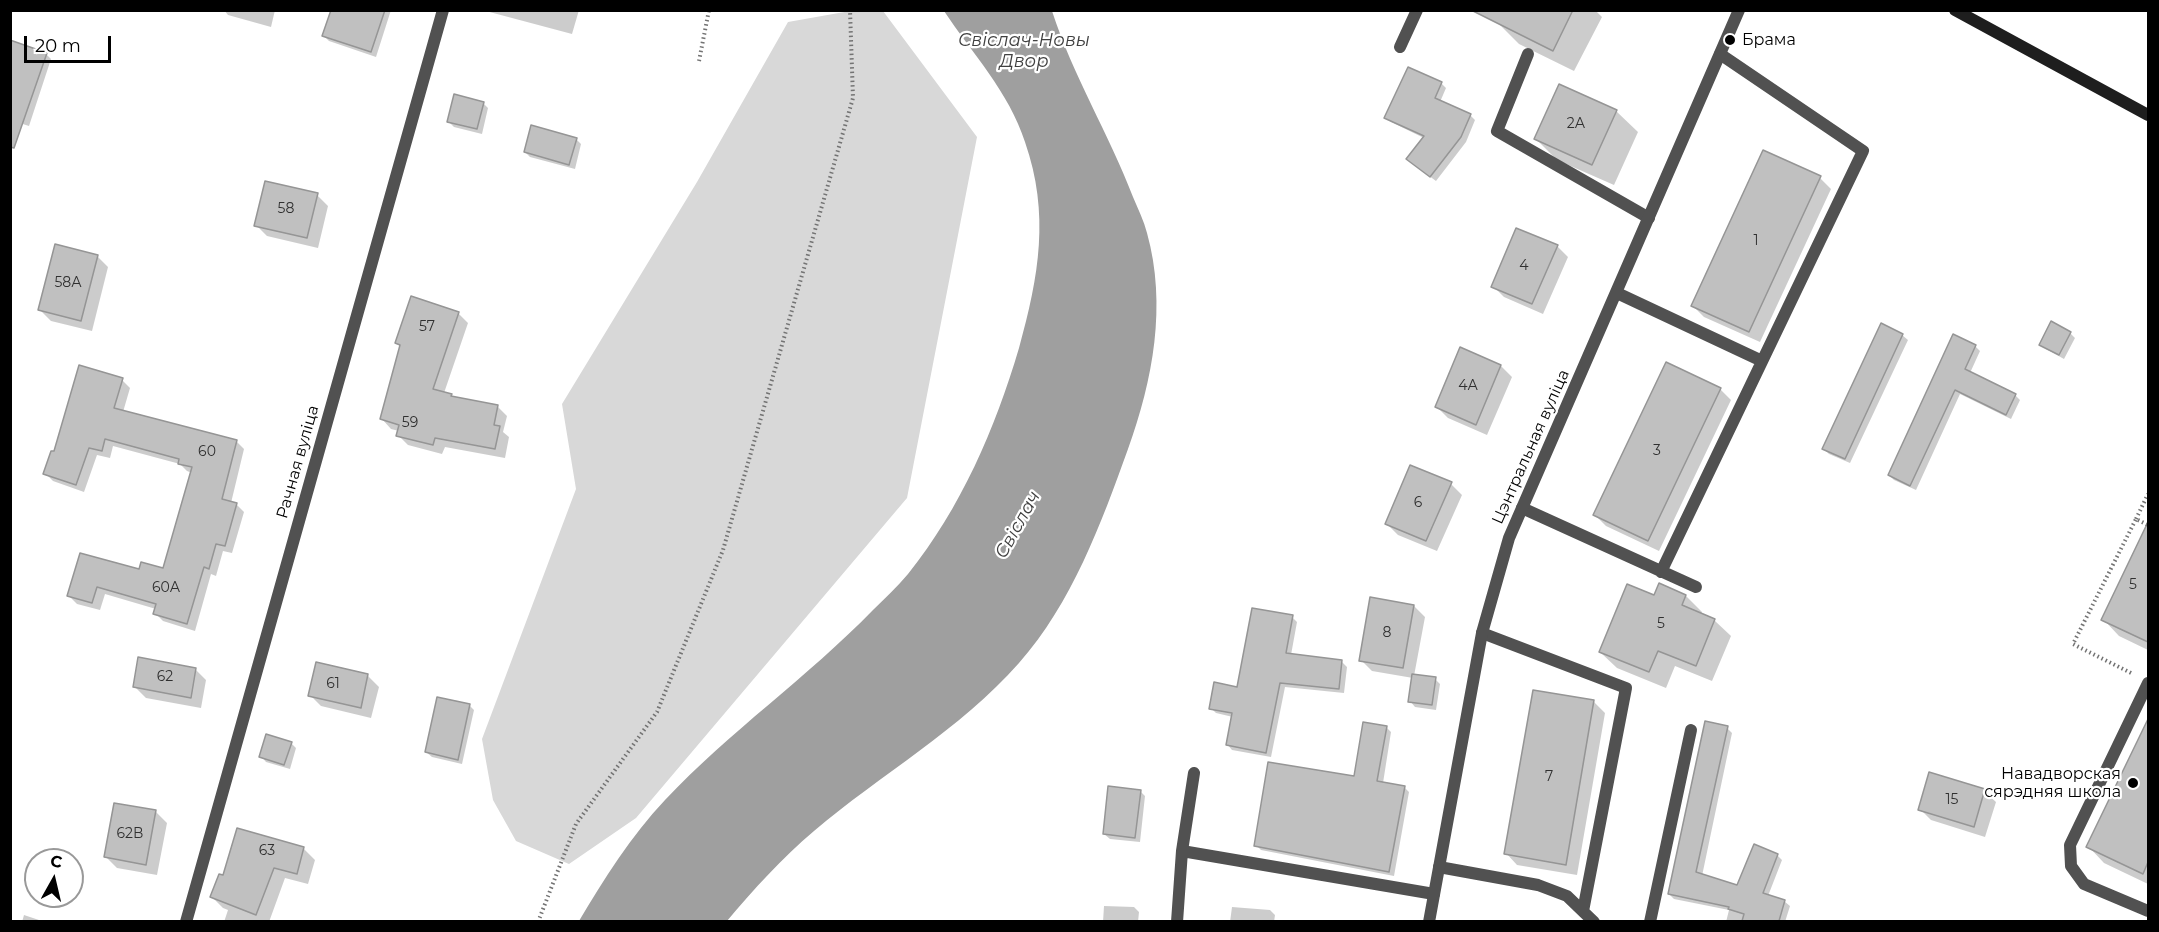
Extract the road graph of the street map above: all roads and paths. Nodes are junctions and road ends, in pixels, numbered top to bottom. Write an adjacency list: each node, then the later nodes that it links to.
1 (443, 10): 30 (street, Рачная вуліца)
2 (709, 10): 10 (path)
3 (850, 10): 31 (path)
4 (1417, 10): 7 (street)
5 (1739, 10): 9 (street, Цэнтральная вуліца)
6 (1955, 10): 11 (main road)
7 (1400, 47)
8 (1528, 54): 12 (street)
9 (1720, 54): 12 (street, Цэнтральная вуліца); 14 (street)
10 (699, 61)
11 (2148, 115)
12 (1649, 218): 13 (street, Цэнтральная вуліца)
13 (1617, 293): 14 (street); 16 (street, Цэнтральная вуліца)
14 (1762, 361): 19 (street)
15 (2148, 494): 17 (path)
16 (1522, 508): 19 (street); 21 (street, Цэнтральная вуліца)
17 (2136, 519): 18 (path); 22 (path)
18 (2148, 525)
19 (1661, 572): 20 (street)
20 (1696, 587)
21 (1482, 633): 26 (street, Цэнтральная вуліца); 28 (street)
22 (2144, 680): 29 (street)
23 (1692, 730): 35 (street)
24 (1194, 773): 25 (street)
25 (1182, 851): 27 (street); 32 (street)
26 (1439, 867): 27 (street, Цэнтральная вуліца); 28 (street)
27 (1434, 894): 33 (street, Цэнтральная вуліца)
28 (1583, 910): 34 (street)
29 (2148, 911)
30 (186, 921)
31 (538, 921)
32 (1177, 921)
33 (1429, 921)
34 (1594, 921)
35 (1650, 921)

